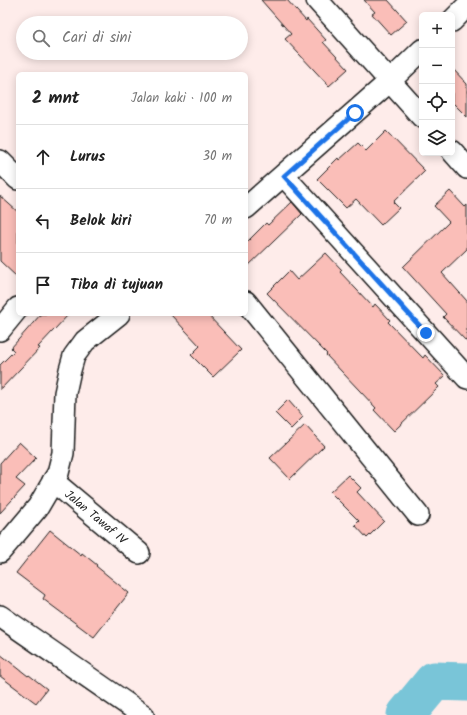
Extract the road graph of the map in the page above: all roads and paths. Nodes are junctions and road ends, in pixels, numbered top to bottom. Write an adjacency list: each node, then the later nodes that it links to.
1 (317, 0): 5 (street)
2 (467, 6): 3 (street)
3 (455, 18)
4 (419, 53): 5 (street)
5 (390, 81): 6 (street); 10 (street)
6 (419, 114)
7 (455, 154): 9 (street)
8 (0, 161): 11 (street)
9 (467, 168)
10 (284, 176): 12 (street); 17 (street)
11 (16, 177)
12 (248, 206)
13 (248, 304): 19 (street)
14 (16, 310): 16 (street)
15 (116, 316): 18 (street)
16 (0, 330)
17 (467, 378)
18 (53, 481): 20 (street); 21 (street, Jalan Tawaf IV)
19 (418, 515)
20 (0, 552)
21 (139, 553)
22 (0, 616): 23 (street)
23 (143, 715)

